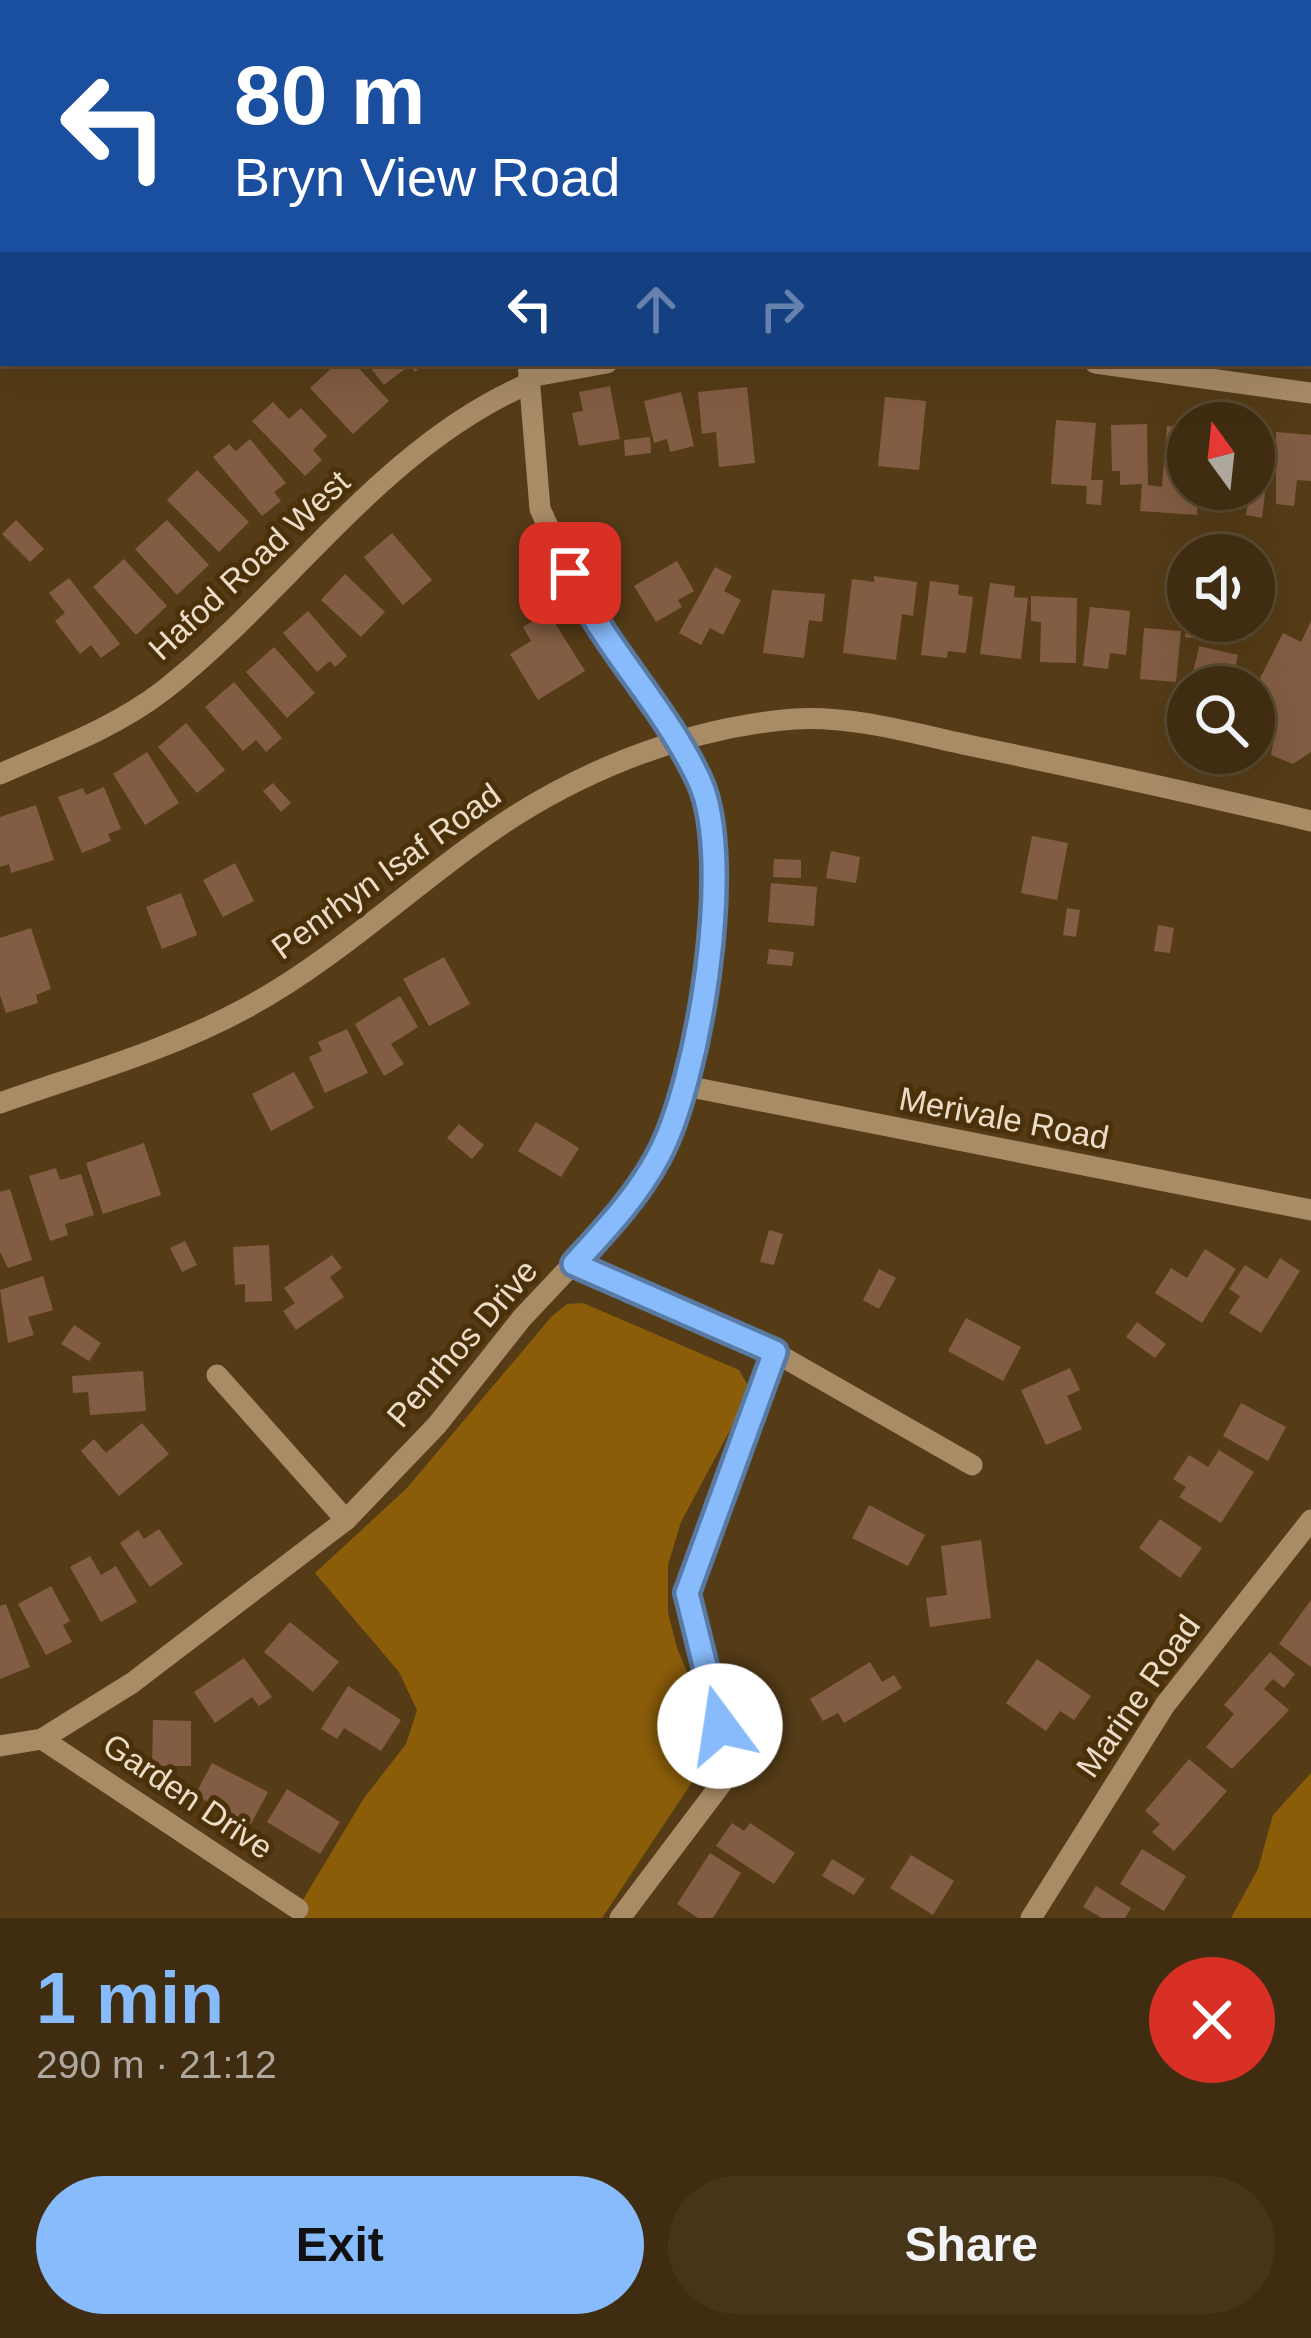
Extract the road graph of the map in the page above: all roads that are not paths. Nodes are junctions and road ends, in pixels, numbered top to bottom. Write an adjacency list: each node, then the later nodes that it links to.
1 (586, 366): 3 (street, Hafod Road West)
2 (1117, 366): 4 (street)
3 (529, 374): 5 (street, Penrhos Drive); 6 (street, Hafod Road West)
4 (1311, 392)
5 (680, 741): 7 (street, Penrhyn Isaf Road); 8 (street, Penrhos Drive); 9 (street, Penrhyn Isaf Road)
6 (0, 774)
7 (1311, 821)
8 (686, 1086): 10 (street, Merivale Road); 11 (street, Penrhos Drive)
9 (0, 1102)
10 (1311, 1210)
11 (574, 1264): 12 (street); 15 (street, Penrhos Drive)
12 (775, 1352): 14 (street); 20 (street)
13 (217, 1376): 15 (street)
14 (972, 1466)
15 (346, 1520): 17 (street, Penrhos Drive)
16 (1311, 1520): 21 (street, Marine Road)
17 (42, 1738): 18 (street, Penrhos Drive); 19 (street, Garden Drive)
18 (0, 1746)
19 (298, 1909)
20 (620, 1918)
21 (1031, 1918)

